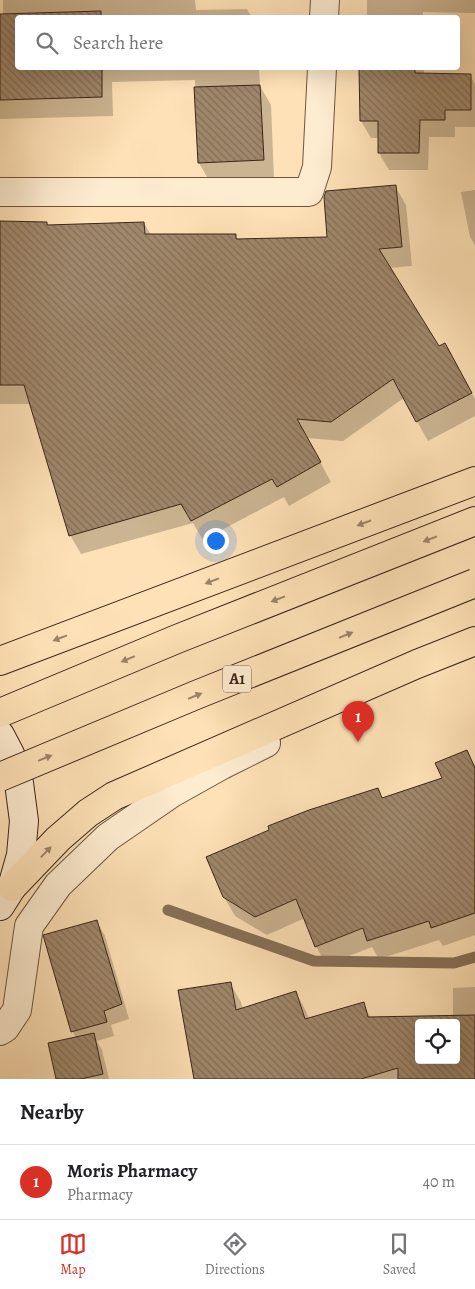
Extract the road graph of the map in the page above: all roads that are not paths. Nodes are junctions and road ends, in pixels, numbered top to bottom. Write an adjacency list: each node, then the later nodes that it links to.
1 (325, 0): 2 (street)
2 (324, 15)
3 (322, 70): 4 (street)
4 (0, 192)
5 (475, 481): 10 (highway, one-way to 10)
6 (475, 521): 12 (highway, one-way to 12)
7 (475, 583): 14 (highway, A1, one-way to 7, bridge)
8 (475, 641): 11 (highway)
9 (475, 652): 11 (street)
10 (0, 661)
11 (408, 670): 15 (highway, one-way to 11); 16 (street)
12 (0, 713)
13 (0, 734): 15 (street)
14 (0, 776)
15 (6, 896)
16 (0, 1031)

